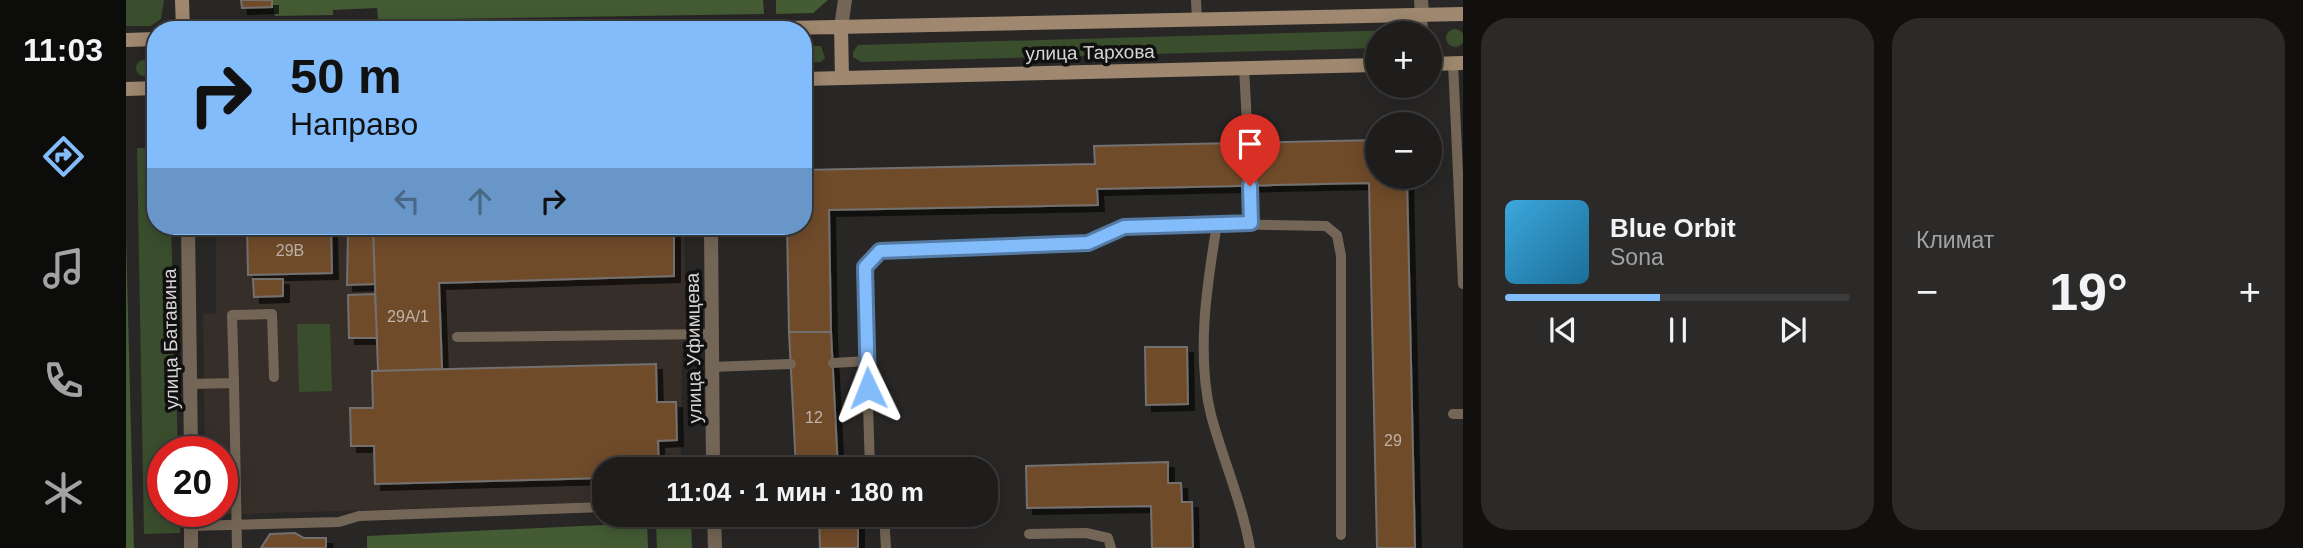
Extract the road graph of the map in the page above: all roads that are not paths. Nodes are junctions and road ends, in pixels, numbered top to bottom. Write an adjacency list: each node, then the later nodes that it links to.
1 (182, 0): 7 (main road)
2 (845, 0): 9 (street)
3 (1196, 0): 6 (lane)
4 (1422, 7): 5 (main road, улица Тархова); 6 (main road, улица Тархова)
5 (1463, 14)
6 (1197, 20): 9 (main road, улица Тархова)
7 (183, 21)
8 (812, 27): 9 (main road, улица Тархова)
9 (841, 27): 15 (main road)
10 (147, 39): 11 (main road)
11 (126, 40)
12 (1458, 63): 25 (lane)
13 (1365, 65): 14 (main road, улица Тархова)
14 (1244, 67): 15 (main road, улица Тархова); 19 (lane)
15 (842, 78): 16 (main road, улица Тархова)
16 (812, 79)
17 (147, 88): 18 (main road)
18 (126, 89)
19 (1248, 143)
20 (1250, 186): 21 (lane)
21 (1251, 223): 22 (lane); 46 (lane)
22 (1217, 224): 28 (lane); 52 (lane)
23 (188, 235): 34 (street, улица Батавина)
24 (711, 235): 26 (street, улица Уфимцева)
25 (1463, 284)
26 (712, 334): 27 (lane); 31 (street, улица Уфимцева)
27 (457, 337)
28 (867, 361): 29 (lane); 38 (lane)
29 (833, 363)
30 (791, 364): 31 (lane)
31 (712, 367): 37 (street, улица Уфимцева)
32 (274, 377): 33 (lane)
33 (234, 383): 34 (lane); 36 (lane)
34 (190, 384): 35 (street, улица Батавина)
35 (191, 436)
36 (235, 436)
37 (713, 457)
38 (870, 457)
39 (592, 507): 40 (lane)
40 (238, 525)
41 (191, 527): 47 (street)
42 (237, 527): 48 (lane)
43 (714, 527): 49 (street)
44 (885, 527): 50 (lane)
45 (1029, 534): 51 (lane)
46 (1341, 535)
47 (191, 548)
48 (237, 548)
49 (715, 548)
50 (886, 548)
51 (1111, 548)
52 (1250, 548)

